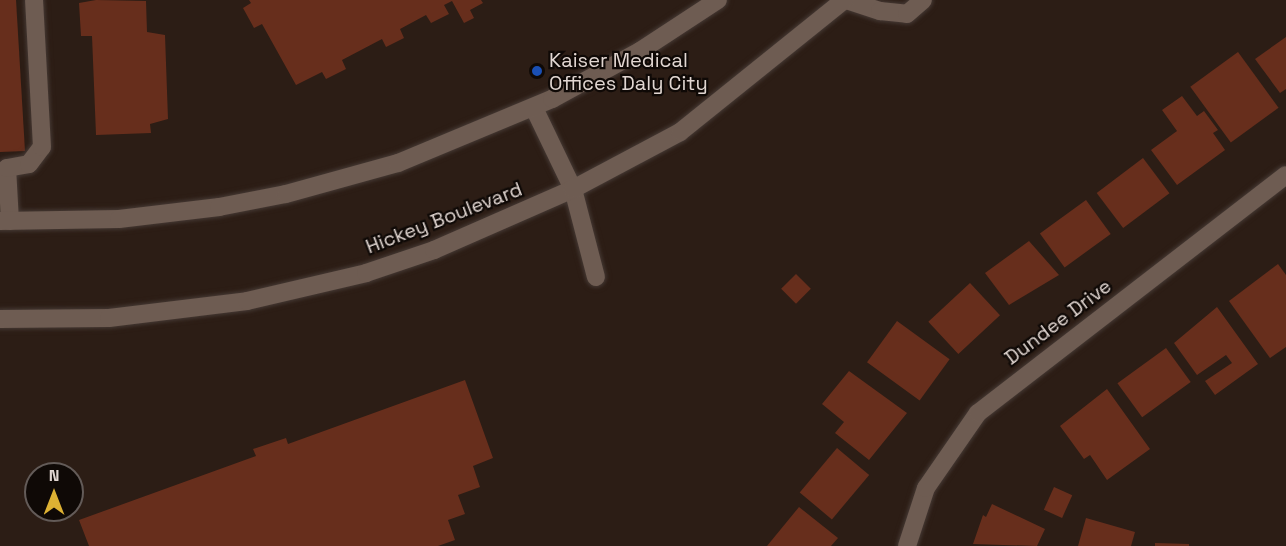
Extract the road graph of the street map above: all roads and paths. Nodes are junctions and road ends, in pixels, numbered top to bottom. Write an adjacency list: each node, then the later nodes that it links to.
1 (34, 0): 6 (main road)
2 (718, 0): 5 (main road)
3 (845, 0): 4 (main road); 8 (main road, Hickey Boulevard)
4 (923, 0)
5 (534, 108): 8 (main road); 9 (main road)
6 (4, 168): 9 (main road)
7 (1286, 175): 12 (main road, Dundee Drive)
8 (573, 189): 10 (main road); 11 (main road, Hickey Boulevard)
9 (5, 221)
10 (596, 277)
11 (0, 319)
12 (907, 546)

